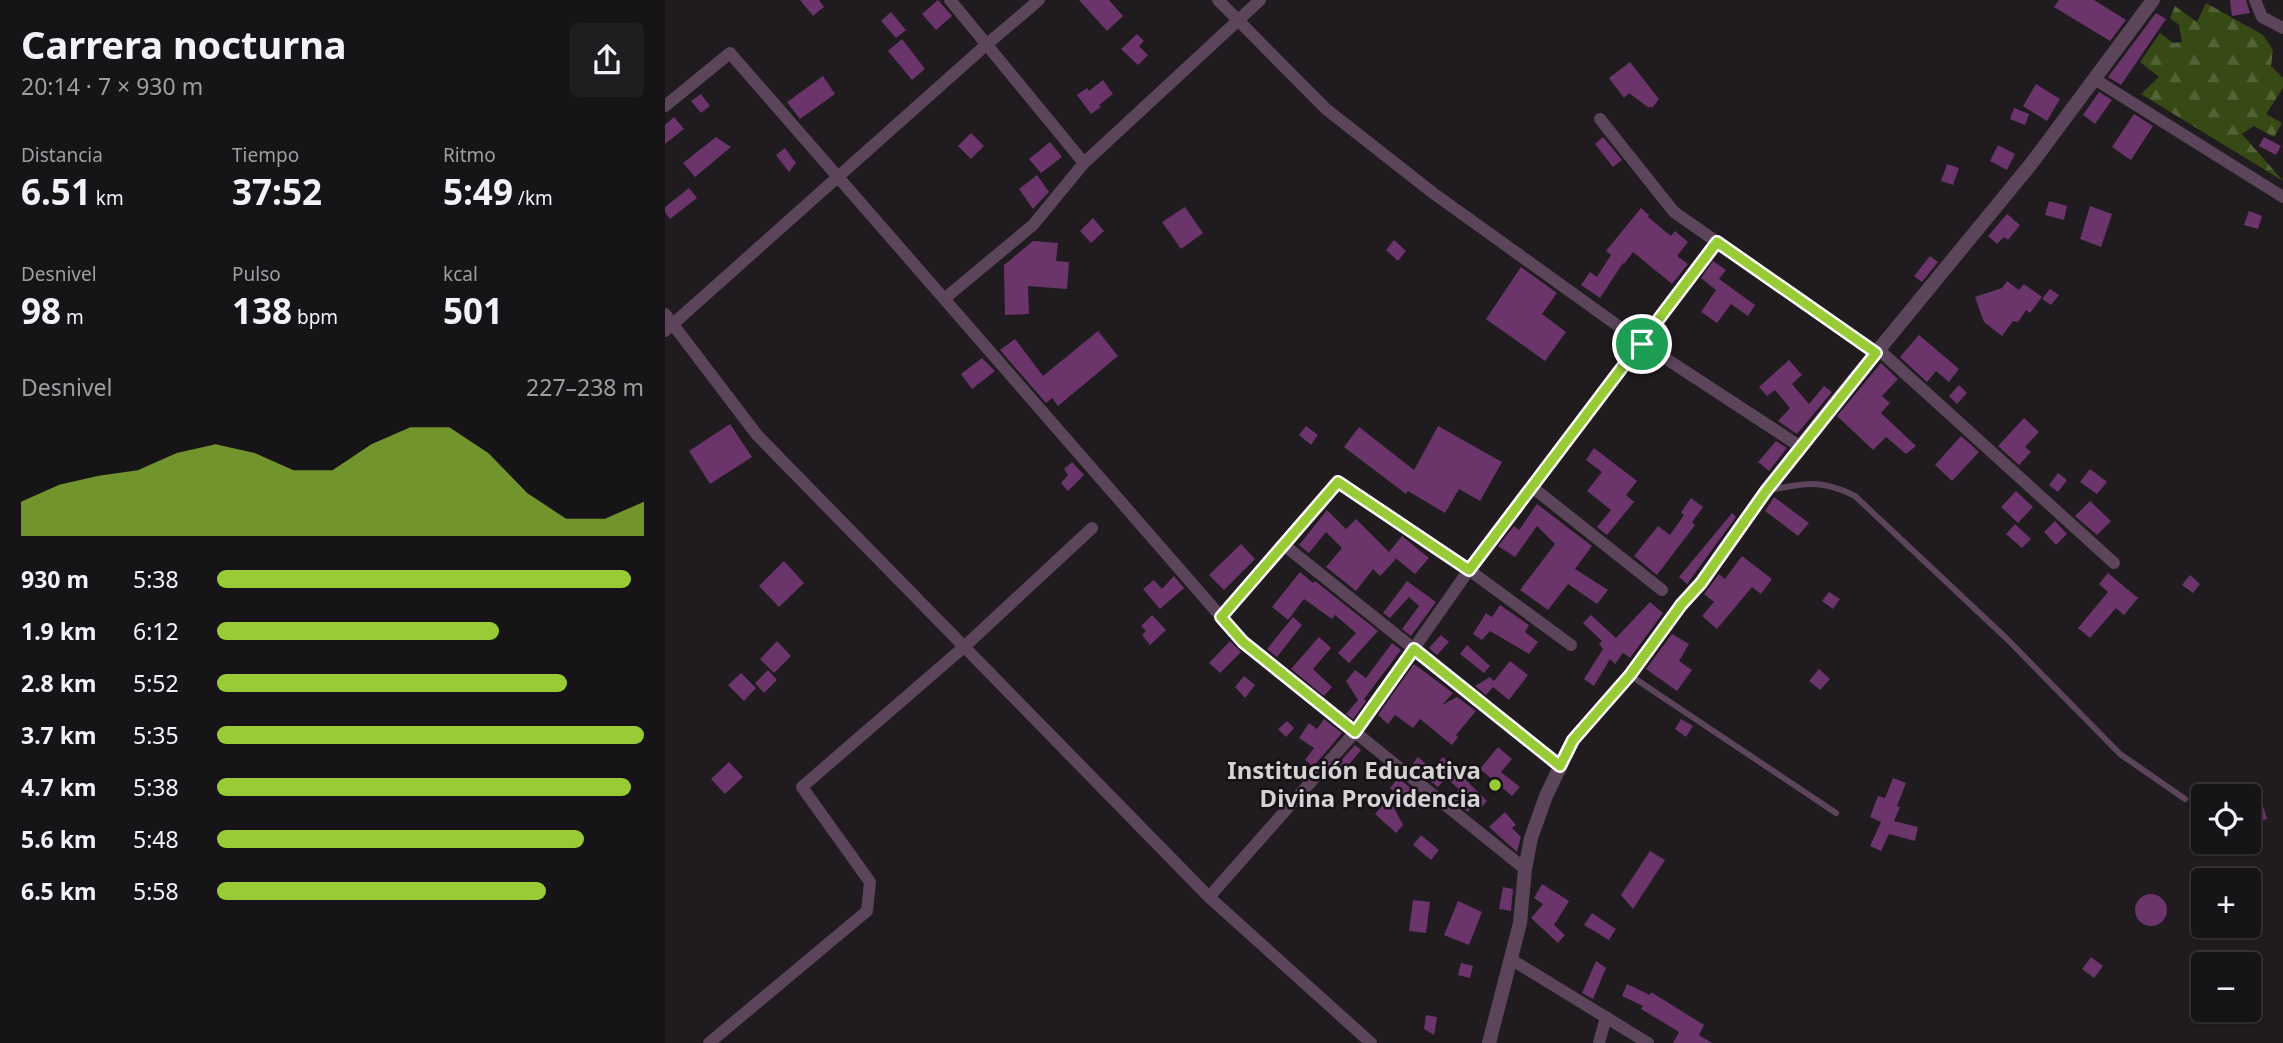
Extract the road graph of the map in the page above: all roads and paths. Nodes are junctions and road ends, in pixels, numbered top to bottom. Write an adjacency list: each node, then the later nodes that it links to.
1 (950, 0): 9 (street)
2 (1039, 0): 9 (street)
3 (1218, 0): 7 (street)
4 (1260, 0): 7 (street)
5 (2153, 0): 10 (street)
6 (2255, 0): 8 (street)
7 (1238, 20): 13 (street); 19 (street)
8 (2283, 29)
9 (986, 45): 13 (street); 14 (street)
10 (2096, 80): 15 (street); 20 (street)
11 (665, 106): 14 (street)
12 (1600, 119): 16 (street)
13 (1084, 163): 17 (street)
14 (838, 177): 17 (street); 18 (street)
15 (2283, 197)
16 (1717, 242): 19 (street); 20 (street)
17 (944, 299): 29 (street)
18 (668, 323): 31 (street)
19 (1642, 344): 21 (street); 22 (street)
20 (1877, 351): 21 (street); 26 (street)
21 (1801, 447): 23 (street)
22 (1532, 487): 27 (street); 28 (street)
23 (1766, 491): 33 (street); 36 (lane)
24 (1092, 528): 31 (street)
25 (1284, 545): 27 (street); 29 (street); 32 (street)
26 (2114, 563)
27 (1469, 570): 30 (street); 32 (street)
28 (1662, 590)
29 (1221, 617): 34 (street)
30 (1571, 645)
31 (965, 646): 39 (street); 42 (street)
32 (1414, 649): 34 (street); 35 (street)
33 (1630, 675): 35 (street); 37 (lane)
34 (1355, 732): 38 (street); 39 (street)
35 (1560, 766): 38 (street)
36 (2185, 799)
37 (1836, 813)
38 (1525, 869): 40 (street)
39 (1209, 897): 43 (street)
40 (1512, 960): 41 (street); 44 (street)
41 (1606, 1017): 45 (street); 46 (street)
42 (709, 1043)
43 (1371, 1043)
44 (1489, 1043)
45 (1599, 1043)
46 (1648, 1043)

